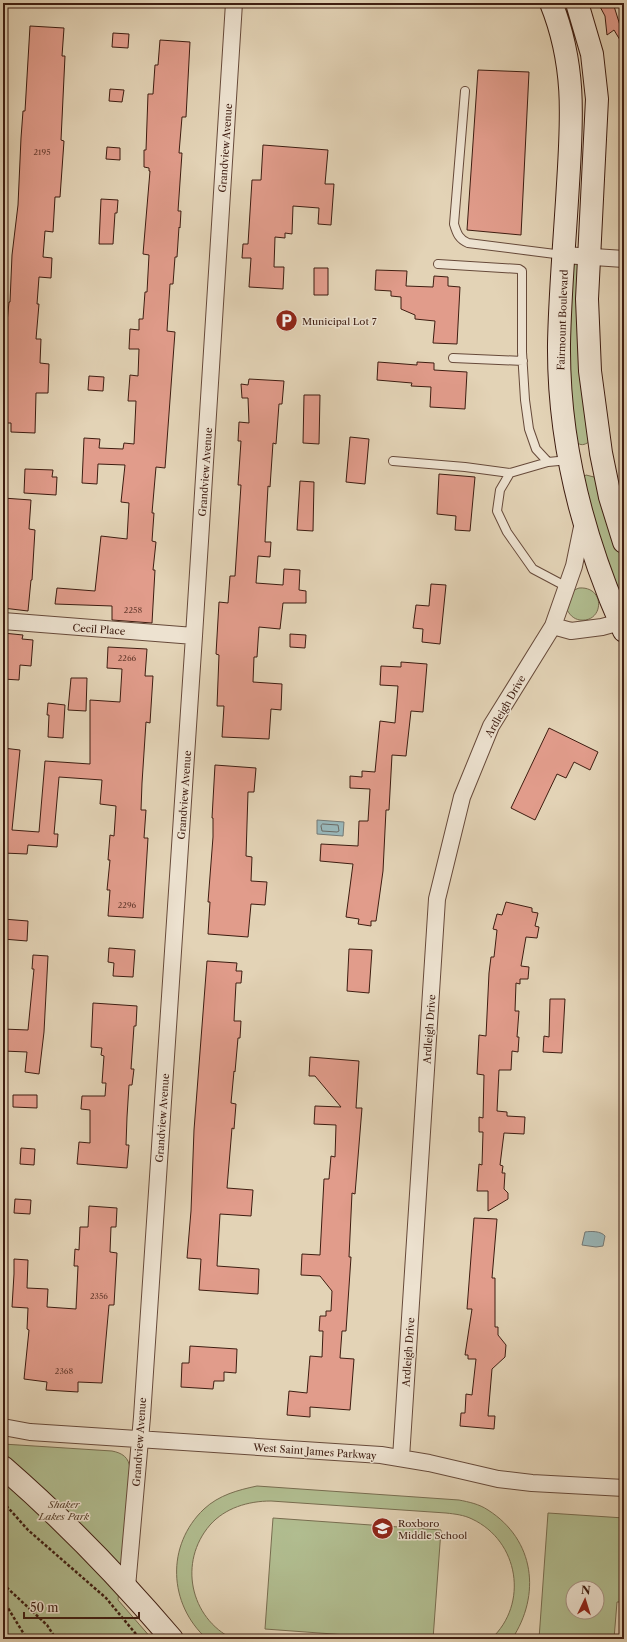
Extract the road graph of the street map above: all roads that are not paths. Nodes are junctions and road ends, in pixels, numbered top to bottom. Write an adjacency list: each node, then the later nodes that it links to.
1 (234, 3): 22 (street, Grandview Avenue)
2 (551, 3): 5 (main road, Fairmount Boulevard)
3 (577, 3): 6 (main road)
4 (465, 91): 5 (lane)
5 (564, 255): 6 (street); 12 (main road, Fairmount Boulevard)
6 (589, 257): 7 (street); 11 (main road)
7 (624, 259)
8 (438, 264): 10 (lane)
9 (453, 358): 10 (lane)
10 (523, 361): 14 (lane)
11 (601, 453): 12 (main road); 17 (main road)
12 (570, 460): 14 (lane); 16 (main road, Fairmount Boulevard)
13 (393, 461): 15 (lane)
14 (548, 462): 15 (lane)
15 (510, 473): 18 (lane)
16 (584, 520): 18 (street, Ardleigh Drive); 20 (main road, Fairmount Boulevard)
17 (624, 542)
18 (567, 587): 21 (street, Ardleigh Drive)
19 (3, 621): 22 (street, Cecil Place)
20 (623, 625): 21 (street)
21 (553, 626): 25 (street, Ardleigh Drive)
22 (194, 636): 24 (street, Grandview Avenue)
23 (3, 1427): 24 (street, West Saint James Parkway)
24 (140, 1440): 25 (street, West Saint James Parkway); 28 (street, Grandview Avenue)
25 (402, 1458): 27 (street, West Saint James Parkway)
26 (3, 1467): 28 (main road)
27 (624, 1488)
28 (127, 1587): 29 (main road)
29 (172, 1639)

